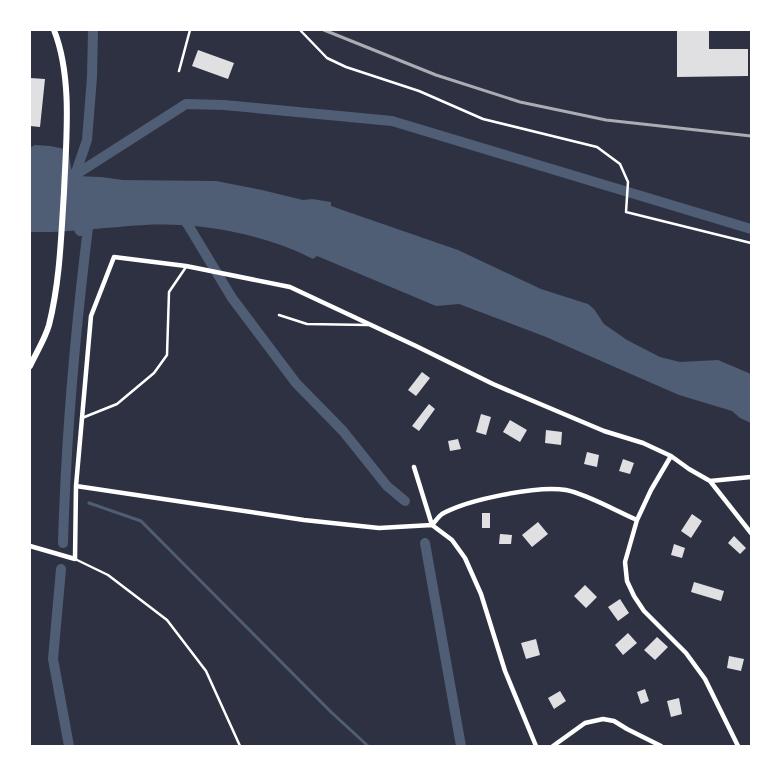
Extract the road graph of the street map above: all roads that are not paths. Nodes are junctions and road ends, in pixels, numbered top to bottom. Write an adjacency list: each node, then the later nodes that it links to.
1 (54, 30): 9 (main road)
2 (190, 30): 4 (lane)
3 (300, 30): 5 (lane)
4 (179, 71)
5 (751, 243)
6 (186, 266): 8 (street); 10 (lane); 10 (street)
7 (279, 315): 8 (lane)
8 (373, 326): 11 (street)
9 (30, 366)
10 (82, 418): 15 (street)
11 (671, 456): 14 (street); 16 (street)
12 (414, 467): 17 (street)
13 (751, 477): 14 (street)
14 (710, 481): 18 (street)
15 (76, 486): 17 (street); 20 (street)
16 (637, 520): 17 (street); 25 (street)
17 (432, 525): 22 (street)
18 (751, 533)
19 (30, 546): 20 (street)
20 (75, 559): 21 (lane)
21 (240, 746)
22 (536, 746)
23 (553, 746): 24 (street)
24 (662, 746)
25 (738, 746)

